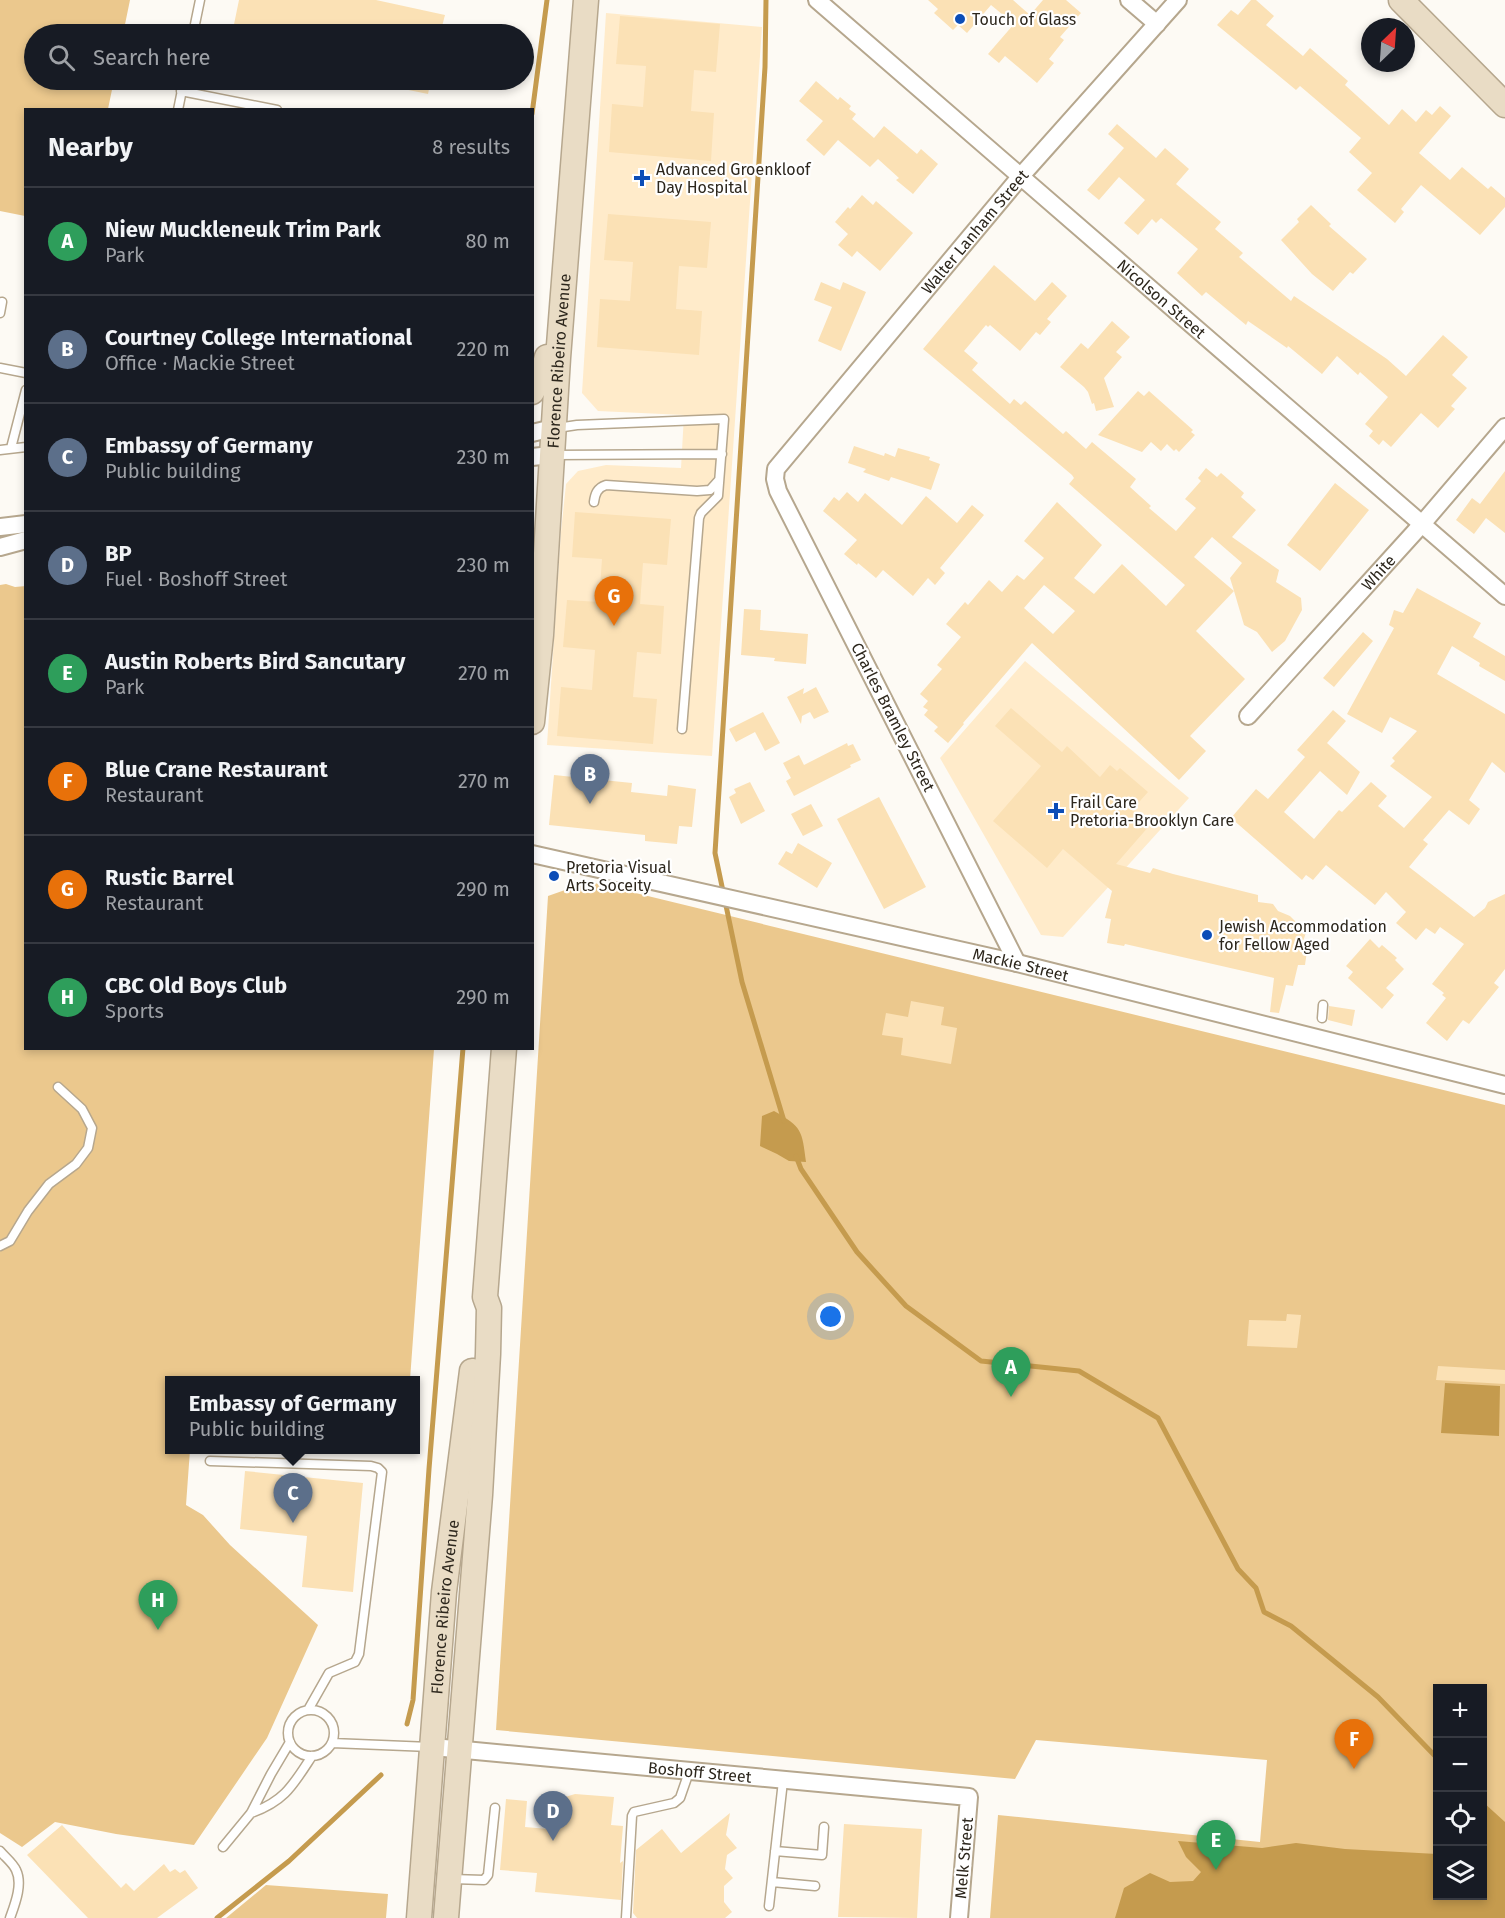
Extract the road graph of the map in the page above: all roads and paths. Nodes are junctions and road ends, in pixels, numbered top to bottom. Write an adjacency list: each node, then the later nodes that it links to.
1 (200, 0): 8 (lane)
2 (573, 0): 17 (main road, Florence Ribeiro Avenue)
3 (586, 0): 23 (main road, Florence Ribeiro Avenue)
4 (818, 0): 14 (street, Nicolson Street)
5 (1129, 0): 9 (street)
6 (1178, 0): 9 (street, Walter Lanham Street)
7 (1401, 0): 11 (main road)
8 (195, 24)
9 (1157, 24): 14 (street, Walter Lanham Street)
10 (182, 91): 12 (lane); 13 (lane)
11 (1505, 105)
12 (178, 108)
13 (267, 108)
14 (1021, 176): 29 (street, Walter Lanham Street); 34 (street, Nicolson Street)
15 (2, 302): 16 (lane)
16 (0, 313)
17 (547, 357): 20 (main road); 23 (main road, Florence Ribeiro Avenue)
18 (0, 368): 19 (lane)
19 (24, 373)
20 (534, 388)
21 (24, 398): 25 (lane)
22 (1505, 427): 34 (street, White)
23 (542, 431): 27 (lane); 28 (main road, Florence Ribeiro Avenue)
24 (24, 447): 25 (lane)
25 (11, 448): 26 (lane)
26 (0, 450)
27 (722, 454): 28 (lane); 30 (lane)
28 (541, 456): 32 (main road, Florence Ribeiro Avenue); 39 (main road, Florence Ribeiro Avenue)
29 (777, 469): 43 (street, Charles Bramley Street)
30 (720, 480): 31 (lane); 41 (lane)
31 (594, 502)
32 (534, 510)
33 (24, 524): 35 (street)
34 (1422, 524): 38 (street, Nicolson Street); 40 (street, White)
35 (0, 527)
36 (24, 541): 37 (street)
37 (0, 547)
38 (1505, 596)
39 (534, 703)
40 (1248, 716)
41 (682, 729)
42 (534, 854): 43 (street, Mackie Street)
43 (1017, 963): 47 (street, Mackie Street)
44 (1323, 1005): 45 (lane)
45 (1322, 1018)
46 (504, 1050): 50 (main road, Florence Ribeiro Avenue)
47 (1505, 1085)
48 (58, 1087): 49 (lane)
49 (0, 1246)
50 (485, 1297): 55 (main road, Florence Ribeiro Avenue); 56 (main road, Florence Ribeiro Avenue)
51 (210, 1461): 52 (lane)
52 (309, 1710): 53 (lane); 54 (lane)
53 (290, 1742): 57 (lane); 62 (lane)
54 (332, 1743): 55 (lane); 57 (lane)
55 (433, 1747): 56 (street, Boshoff Street); 72 (main road, Florence Ribeiro Avenue)
56 (458, 1750): 58 (street, Boshoff Street); 67 (main road, Florence Ribeiro Avenue)
57 (312, 1756): 62 (lane)
58 (689, 1772): 59 (street, Boshoff Street); 74 (lane)
59 (783, 1781): 60 (street, Boshoff Street); 66 (lane)
60 (969, 1797): 75 (street, Melk Street)
61 (495, 1808): 67 (lane)
62 (251, 1814): 64 (lane)
63 (824, 1827): 66 (lane)
64 (223, 1847)
65 (0, 1851): 71 (lane)
66 (775, 1851): 68 (lane)
67 (448, 1878): 73 (main road, Florence Ribeiro Avenue)
68 (772, 1882): 69 (lane); 70 (lane)
69 (815, 1886)
70 (769, 1906)
71 (10, 1918)
72 (419, 1918)
73 (446, 1918)
74 (626, 1918)
75 (959, 1918)

